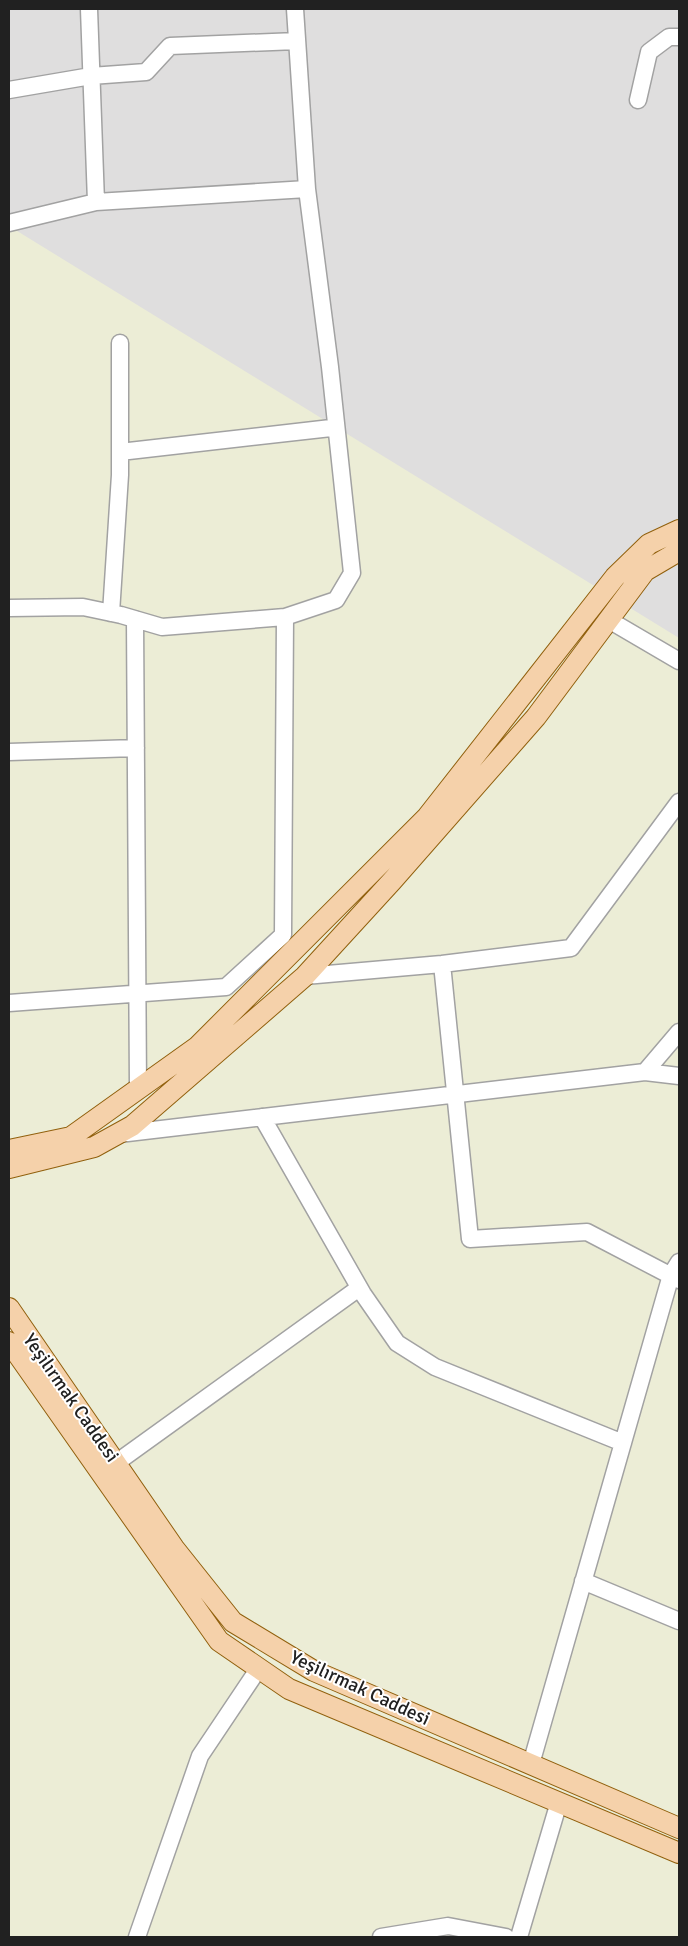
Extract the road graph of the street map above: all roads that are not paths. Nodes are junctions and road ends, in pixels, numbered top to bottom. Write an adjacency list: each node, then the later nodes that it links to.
1 (89, 9): 5 (street)
2 (295, 9): 4 (street)
3 (679, 37): 7 (street)
4 (297, 41): 5 (street); 8 (street)
5 (92, 76): 6 (street); 9 (street)
6 (9, 90)
7 (638, 100)
8 (307, 189): 9 (street); 18 (street)
9 (96, 202): 10 (street)
10 (9, 223)
11 (120, 343): 13 (street)
12 (331, 428): 13 (street)
13 (120, 452): 17 (street)
14 (679, 530): 32 (main road)
15 (679, 551): 20 (main road)
16 (9, 608): 17 (street)
17 (111, 613): 19 (street)
18 (286, 617): 19 (street); 27 (street)
19 (135, 619): 22 (street)
20 (609, 620): 21 (street); 26 (main road)
21 (679, 661)
22 (136, 748): 23 (street); 27 (street)
23 (9, 752)
24 (679, 802): 25 (street)
25 (442, 964): 26 (street); 33 (street)
26 (305, 976): 35 (main road)
27 (137, 994): 28 (street); 32 (street)
28 (9, 1003)
29 (679, 1032): 30 (street)
30 (646, 1072): 31 (street); 33 (street)
31 (679, 1076)
32 (138, 1089): 36 (main road)
33 (455, 1094): 34 (street); 38 (street)
34 (262, 1117): 35 (street); 39 (street)
35 (117, 1134): 37 (main road)
36 (9, 1150)
37 (9, 1168)
38 (676, 1272): 42 (street)
39 (359, 1288): 42 (street); 43 (street)
40 (9, 1308): 43 (main road, Yeşilırmak Caddesi)
41 (9, 1342): 46 (main road, Yeşilırmak Caddesi)
42 (623, 1443): 44 (street)
43 (116, 1463): 47 (main road, Yeşilırmak Caddesi)
44 (583, 1581): 45 (street); 47 (street)
45 (679, 1621)
46 (259, 1668): 48 (main road, Yeşilırmak Caddesi); 51 (street)
47 (531, 1764): 49 (main road, Yeşilırmak Caddesi)
48 (560, 1802): 50 (main road, Yeşilırmak Caddesi); 54 (street)
49 (679, 1828)
50 (679, 1852)
51 (137, 1937)
52 (381, 1937): 53 (street)
53 (506, 1937)
54 (519, 1937)

